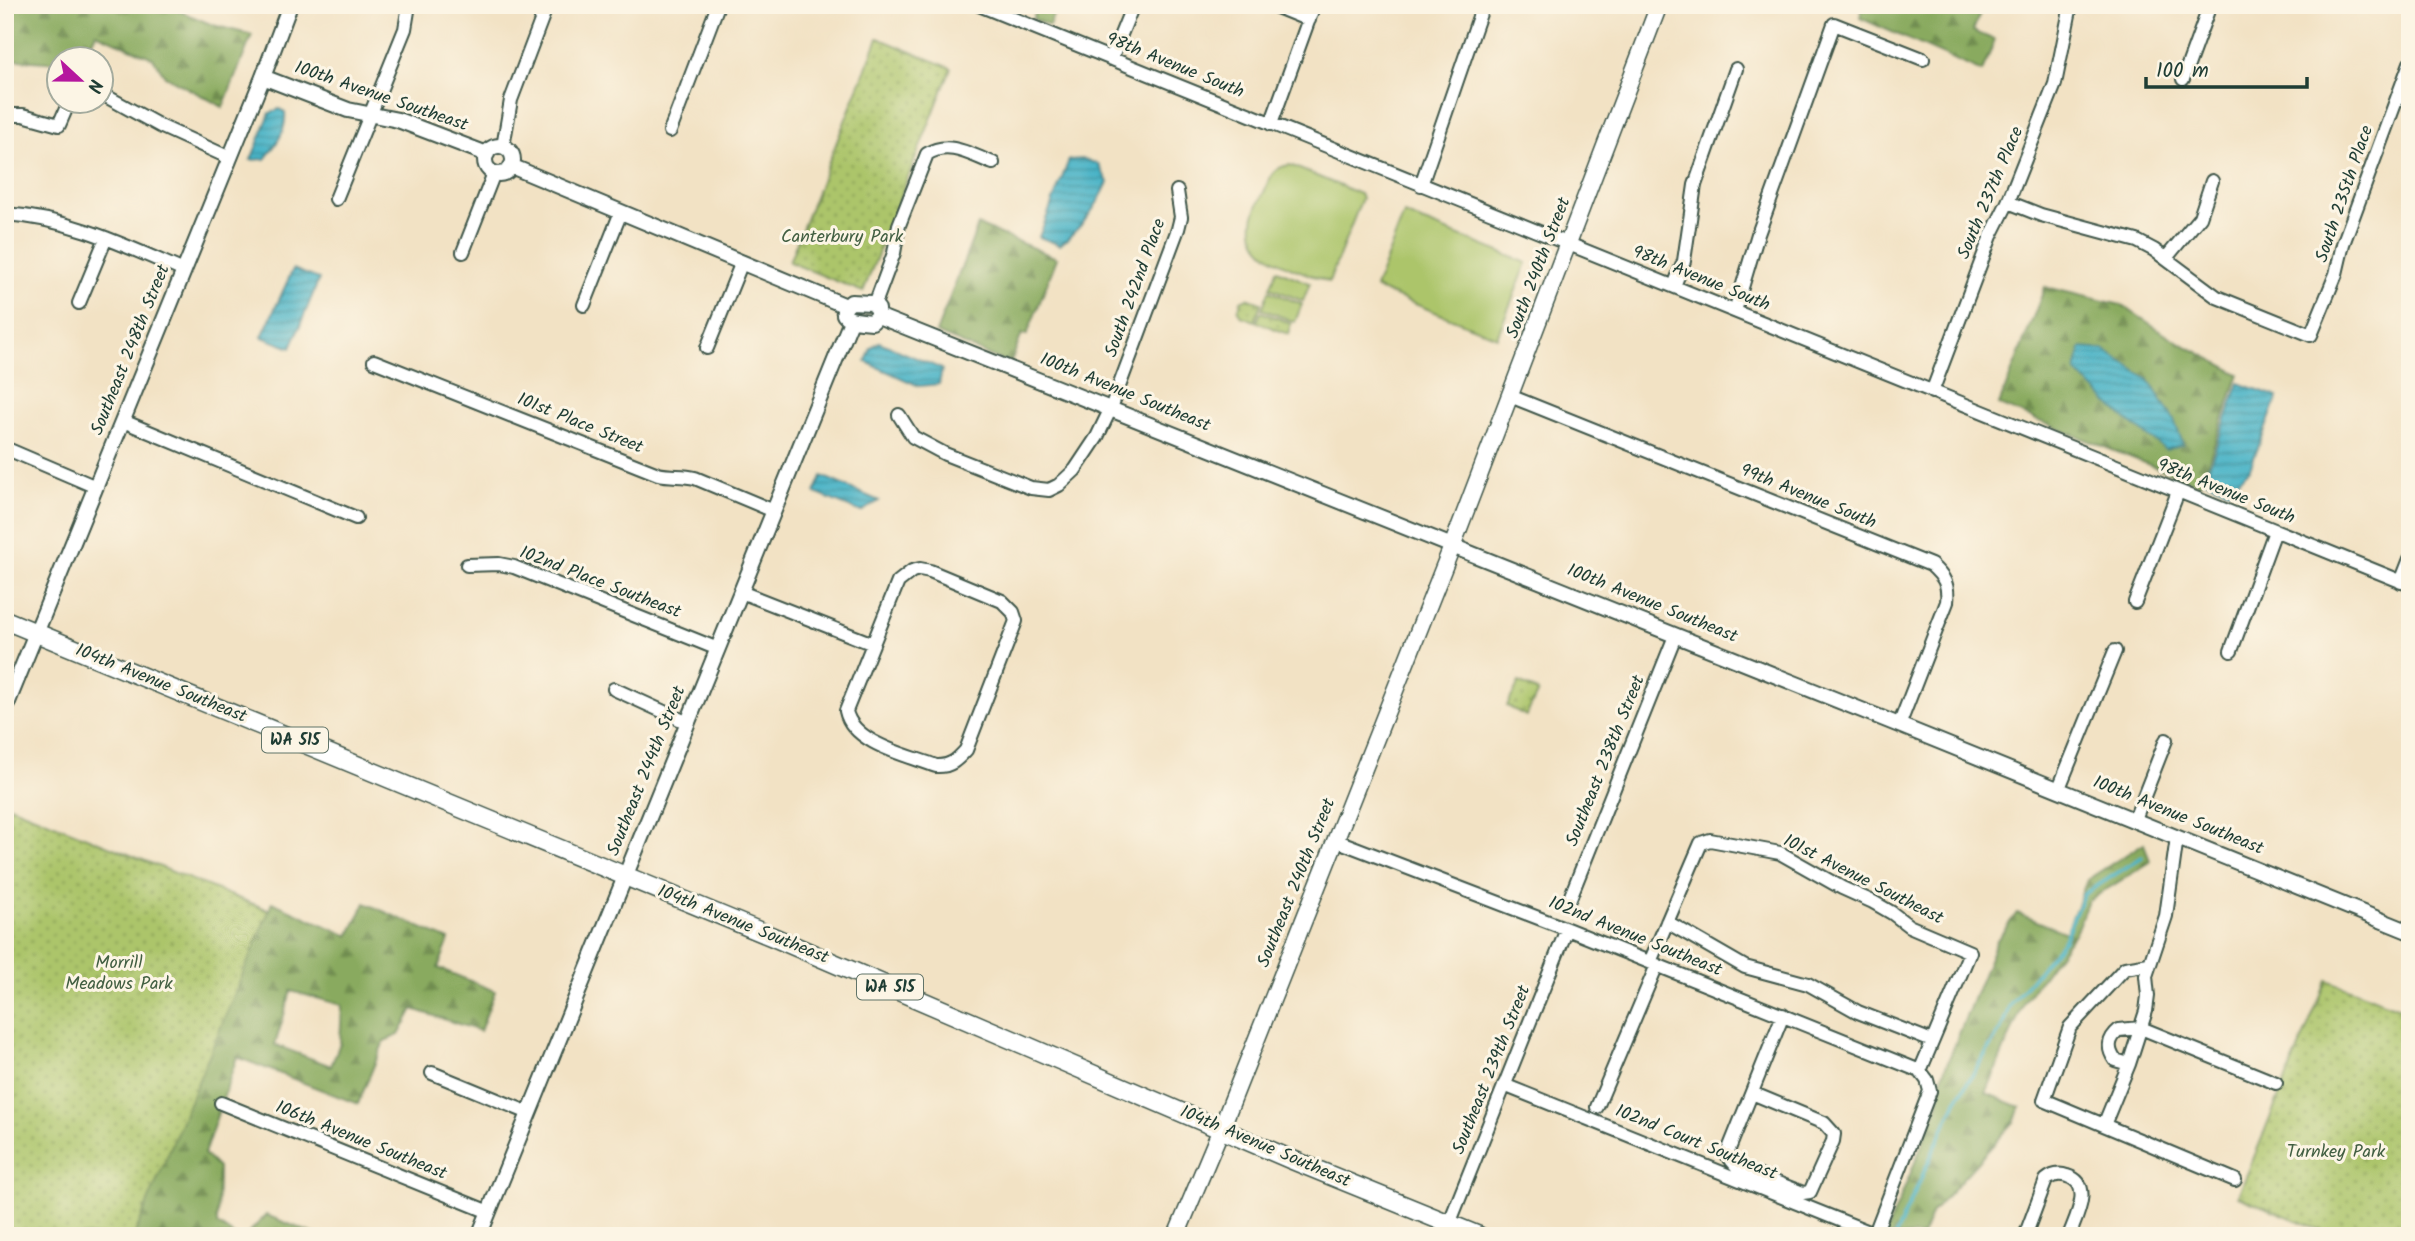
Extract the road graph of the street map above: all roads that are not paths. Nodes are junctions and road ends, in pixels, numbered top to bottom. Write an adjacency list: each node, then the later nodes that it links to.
1 (290, 5): 18 (street, Southeast 248th Street)
2 (409, 5): 23 (street)
3 (547, 5): 26 (street)
4 (718, 5): 25 (street)
5 (979, 5): 14 (street, 98th Avenue South)
6 (1133, 5): 14 (street)
7 (1272, 5): 13 (street)
8 (1314, 5): 13 (street)
9 (1483, 5): 33 (street)
10 (1659, 5): 40 (main road, South 240th Street)
11 (2071, 5): 36 (street, South 237th Place)
12 (2210, 5): 19 (street)
13 (1309, 20): 24 (street)
14 (1111, 59): 24 (street, 98th Avenue South)
15 (1923, 59): 50 (street)
16 (2410, 63): 42 (street, South 235th Place)
17 (1736, 69): 45 (street)
18 (263, 77): 23 (street, 100th Avenue Southeast); 28 (street, Southeast 248th Street)
19 (2183, 79)
20 (116, 102): 28 (street)
21 (5, 115): 22 (street)
22 (63, 116)
23 (370, 116): 27 (street, 100th Avenue Southeast); 35 (street)
24 (1271, 124): 33 (street, 98th Avenue South)
25 (670, 131)
26 (503, 147): 27 (street); 30 (street)
27 (487, 154): 31 (street)
28 (230, 158): 44 (street, Southeast 248th Street)
29 (993, 163): 49 (street)
30 (511, 166): 31 (street); 37 (street)
31 (494, 173): 41 (street)
32 (2212, 181): 42 (street)
33 (1421, 185): 40 (street, 98th Avenue South)
34 (1177, 191): 56 (street, South 242nd Place)
35 (336, 199)
36 (2008, 202): 42 (street); 54 (street, South 237th Place)
37 (621, 212): 43 (street); 47 (street)
38 (5, 214): 39 (street)
39 (106, 238): 44 (street); 46 (street)
40 (1568, 245): 45 (street, 98th Avenue South); 55 (main road, South 240th Street)
41 (463, 252)
42 (2166, 258)
43 (742, 262): 48 (street); 52 (street)
44 (184, 271): 58 (street, Southeast 248th Street)
45 (1674, 286): 50 (street, 98th Avenue South)
46 (79, 303)
47 (584, 305)
48 (846, 306): 49 (street); 51 (street)
49 (876, 310): 51 (street); 56 (street, 100th Avenue Southeast)
50 (1735, 311): 54 (street, 98th Avenue South)
51 (851, 321): 62 (street, Southeast 244th Street)
52 (707, 348)
53 (374, 361): 62 (street, 101st Place Street)
54 (1933, 392): 61 (street, 98th Avenue South)
55 (1510, 396): 65 (main road, South 240th Street); 81 (street, 99th Avenue South)
56 (1111, 408): 57 (street, South 242nd Place); 65 (street, 100th Avenue Southeast)
57 (899, 415)
58 (122, 421): 60 (street, Southeast 248th Street); 63 (street)
59 (5, 448): 60 (street)
60 (96, 487): 72 (street, Southeast 248th Street)
61 (2178, 492): 64 (street, 98th Avenue South); 70 (street)
62 (774, 511): 69 (street, Southeast 244th Street)
63 (356, 518)
64 (2275, 531): 68 (street, 98th Avenue South); 77 (street)
65 (1453, 544): 73 (street, 100th Avenue Southeast); 86 (main road, Southeast 240th Street)
66 (2410, 559): 68 (street)
67 (467, 565): 75 (street, 102nd Place Southeast)
68 (2405, 583)
69 (741, 592): 74 (street); 75 (street, Southeast 244th Street)
70 (2135, 603)
71 (5, 620): 72 (main road, 104th Avenue Southeast / WA 515)
72 (36, 633): 79 (street, Southeast 248th Street); 87 (main road, 104th Avenue Southeast / WA 515)
73 (1675, 636): 81 (street, 100th Avenue Southeast); 88 (street, Southeast 238th Street)
74 (873, 644): 74 (street)
75 (718, 649): 80 (street, Southeast 244th Street)
76 (2115, 651): 83 (street)
77 (2231, 651)
78 (614, 689): 80 (street)
79 (5, 709)
80 (688, 723): 87 (street, Southeast 244th Street)
81 (1899, 723): 83 (street, 100th Avenue Southeast)
82 (2166, 740): 84 (street)
83 (2059, 788): 84 (street, 100th Avenue Southeast)
84 (2136, 819): 85 (street, 100th Avenue Southeast)
85 (2177, 837): 92 (street, 100th Avenue Southeast); 94 (street)
86 (1335, 840): 91 (street, 102nd Avenue Southeast); 110 (main road, Southeast 240th Street)
87 (625, 877): 108 (street, Southeast 244th Street); 110 (main road, 104th Avenue Southeast / WA 515)
88 (1570, 898)
89 (1565, 912): 91 (street)
90 (1667, 922): 93 (street, 101st Avenue Southeast); 98 (street); 98 (street, 101st Avenue Southeast)
91 (1563, 928): 93 (street, 102nd Avenue Southeast); 104 (street, Southeast 239th Street)
92 (2410, 932)
93 (1654, 963): 95 (street, 102nd Avenue Southeast); 107 (street, 101st Avenue Southeast)
94 (2149, 964): 96 (street); 109 (street)
95 (1783, 1015): 101 (street, 102nd Avenue Southeast); 105 (street)
96 (2141, 1028): 97 (street); 99 (street); 100 (street)
97 (2158, 1035): 99 (street); 103 (street)
98 (1932, 1041): 101 (street)
99 (2135, 1045): 100 (street)
100 (2129, 1064): 109 (street)
101 (1920, 1071): 114 (street)
102 (432, 1073): 108 (street)
103 (2276, 1083)
104 (1504, 1085): 113 (street, Southeast 239th Street); 114 (street, 102nd Court Southeast)
105 (1752, 1093): 105 (street, 102nd Court Southeast)
106 (221, 1104): 112 (street, 106th Avenue Southeast)
107 (1597, 1107)
108 (529, 1113): 112 (street, Southeast 244th Street)
109 (2104, 1125): 111 (street)
110 (1221, 1129): 113 (main road, 104th Avenue Southeast / WA 515); 116 (main road, Southeast 240th Street)
111 (2235, 1180)
112 (489, 1212): 115 (street, Southeast 244th Street)
113 (1449, 1224): 117 (main road, 104th Avenue Southeast / WA 515)
114 (1874, 1235)
115 (479, 1236)
116 (1176, 1236)
117 (1479, 1236)
118 (2025, 1236): 119 (street)
119 (2068, 1236)

